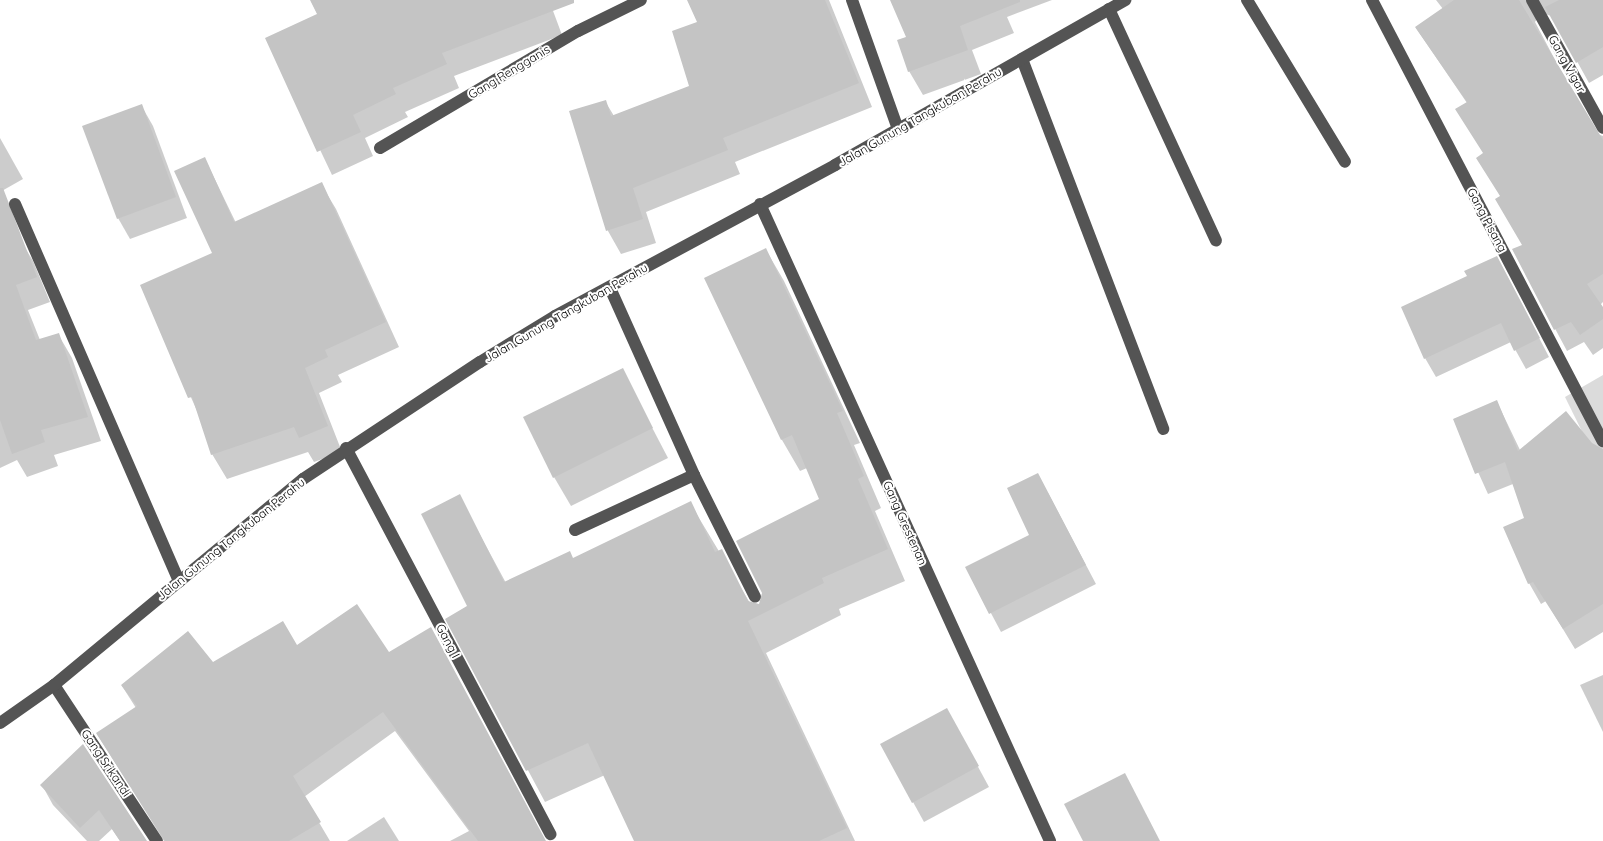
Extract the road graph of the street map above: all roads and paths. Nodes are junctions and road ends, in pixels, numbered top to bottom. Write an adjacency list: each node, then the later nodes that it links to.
1 (641, 0): 11 (street, Gang Rengganis)
2 (852, 0): 10 (street)
3 (1124, 0): 7 (street, Jalan Gunung Tangkuban Perahu)
4 (1247, 0): 12 (street)
5 (1372, 0): 18 (street, Gang Pisang)
6 (1532, 0): 9 (street, Gang Vigar)
7 (1109, 9): 8 (street, Jalan Gunung Tangkuban Perahu); 15 (street)
8 (1022, 59): 10 (street, Jalan Gunung Tangkuban Perahu); 17 (street)
9 (1603, 128)
10 (898, 129): 14 (street, Jalan Gunung Tangkuban Perahu)
11 (380, 148)
12 (1345, 162)
13 (15, 204): 22 (street)
14 (760, 204): 16 (street, Jalan Gunung Tangkuban Perahu); 28 (street, Gang Grestenan)
15 (1216, 241)
16 (610, 288): 19 (street, Jalan Gunung Tangkuban Perahu); 20 (street)
17 (1163, 429)
18 (1603, 441)
19 (346, 448): 22 (street, Jalan Gunung Tangkuban Perahu); 26 (street, Gang I)
20 (694, 475): 21 (street); 23 (street)
21 (575, 530)
22 (179, 582): 24 (street, Jalan Gunung Tangkuban Perahu)
23 (755, 597)
24 (54, 684): 25 (street, Jalan Gunung Tangkuban Perahu); 27 (street, Gang Srikandi)
25 (0, 723)
26 (550, 834)
27 (157, 841)
28 (1050, 841)

